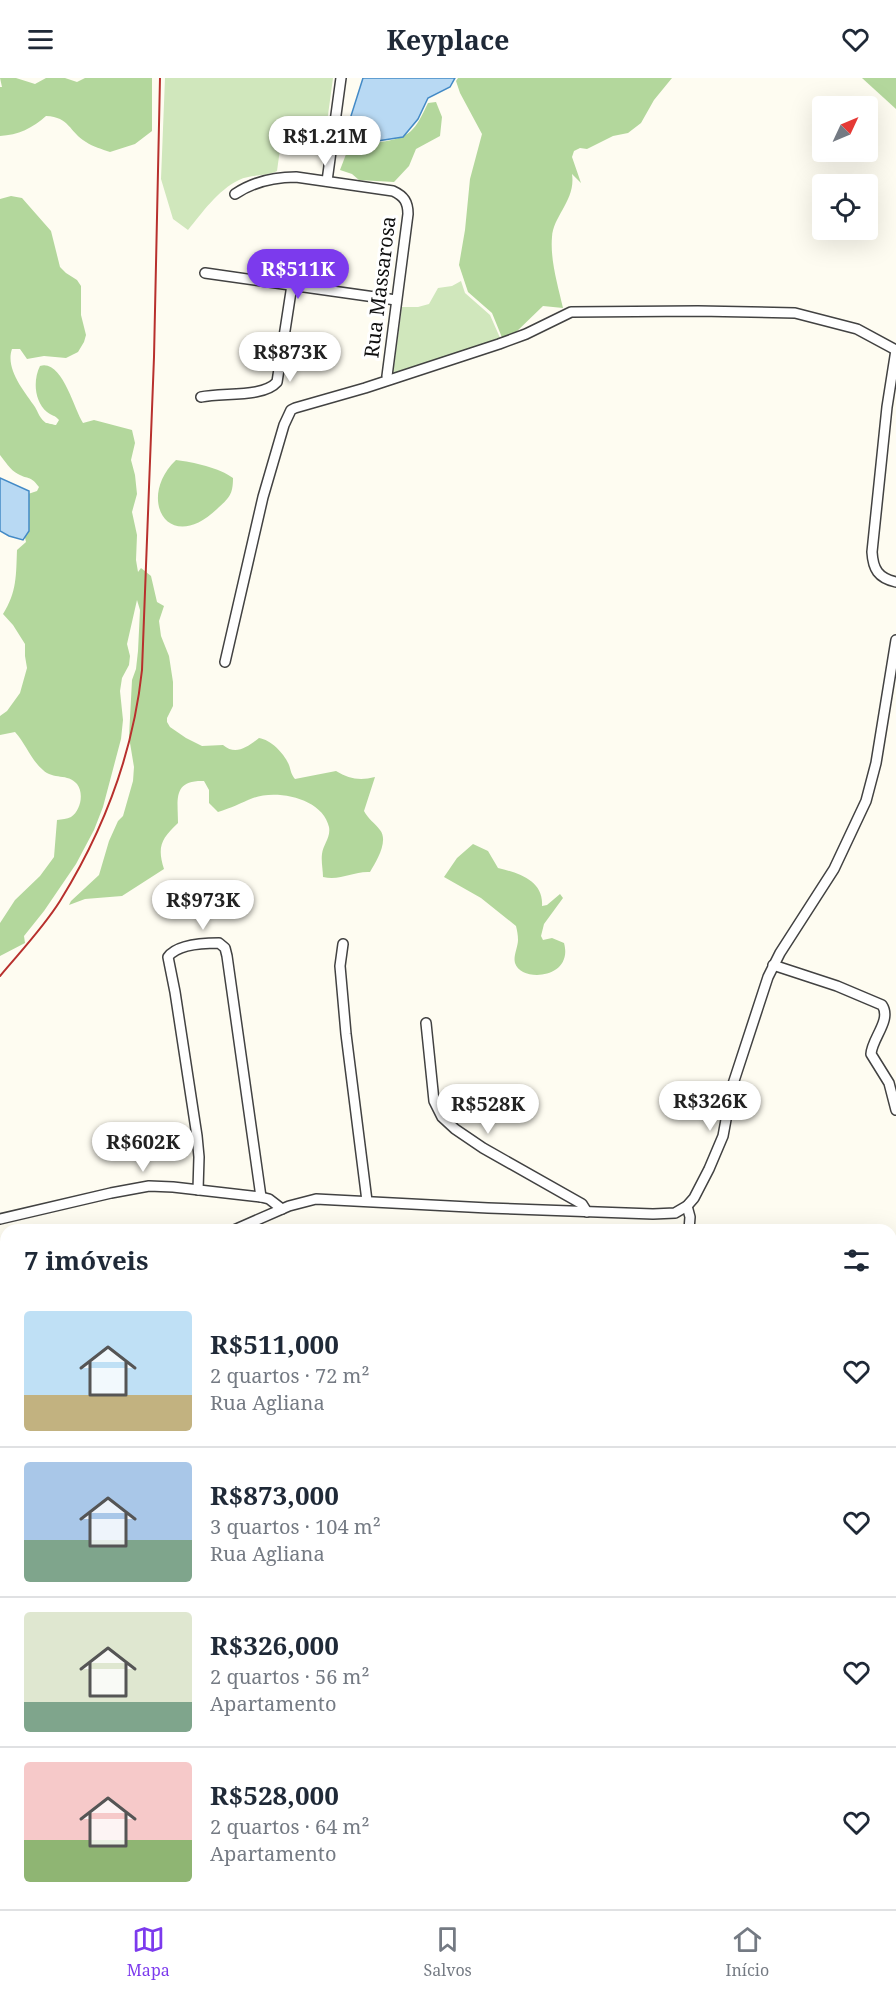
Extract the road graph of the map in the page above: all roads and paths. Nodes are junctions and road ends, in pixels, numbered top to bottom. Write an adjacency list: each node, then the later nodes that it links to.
1 (341, 78): 2 (street)
2 (327, 181): 3 (street); 6 (street, Rua Massarosa)
3 (235, 194)
4 (205, 273): 5 (street)
5 (292, 285): 6 (street); 9 (street)
6 (396, 300): 8 (street, Rua Massarosa)
7 (896, 350): 10 (street); 12 (street)
8 (387, 376)
9 (201, 397)
10 (896, 582)
11 (896, 640): 14 (street)
12 (225, 662)
13 (343, 944): 19 (street)
14 (773, 965): 16 (street); 20 (street)
15 (426, 1023): 22 (street)
16 (896, 1110)
17 (198, 1190): 18 (street); 18 (street); 23 (street)
18 (261, 1197): 21 (street)
19 (368, 1201): 21 (street); 22 (street)
20 (687, 1206): 22 (street); 25 (street)
21 (282, 1209): 24 (street)
22 (587, 1212)
23 (0, 1219)
24 (248, 1224)
25 (689, 1224)

